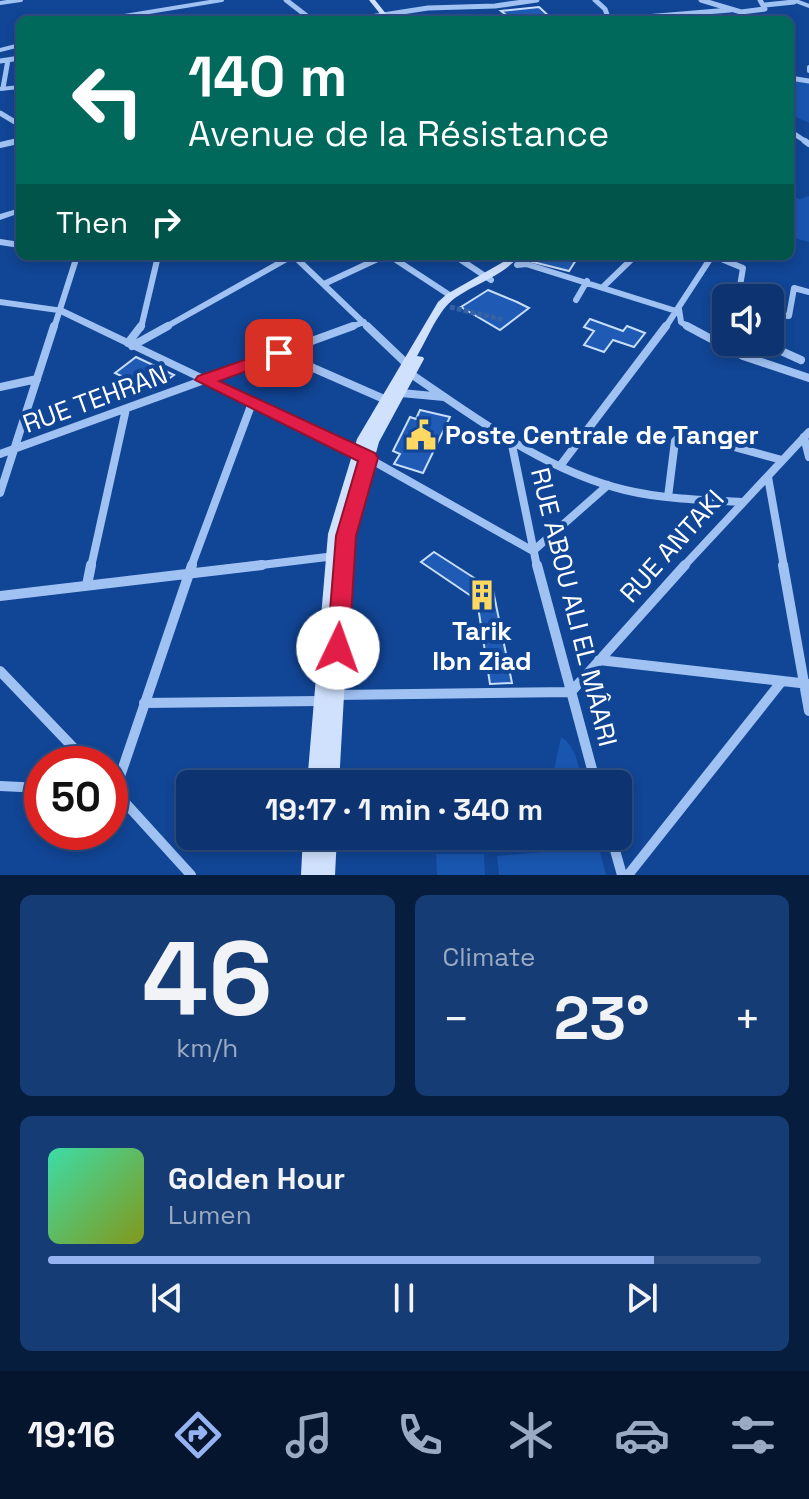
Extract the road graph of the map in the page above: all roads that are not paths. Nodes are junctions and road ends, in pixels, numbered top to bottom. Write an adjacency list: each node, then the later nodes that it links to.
1 (21, 0): 10 (street)
2 (222, 0): 18 (street)
3 (286, 0): 19 (street)
4 (370, 0): 20 (main road)
5 (537, 0): 11 (street)
6 (595, 0): 22 (street)
7 (701, 0): 14 (street)
8 (760, 0): 12 (street)
9 (794, 1): 12 (street); 13 (street)
10 (0, 3)
11 (477, 3): 21 (street)
12 (765, 5): 16 (street)
13 (809, 6)
14 (730, 10): 15 (street); 16 (street)
15 (696, 13): 17 (street); 24 (street)
16 (756, 13): 25 (street)
17 (677, 15): 23 (street)
18 (124, 16)
19 (307, 16)
20 (382, 16)
21 (388, 16)
22 (608, 16)
23 (663, 16)
24 (699, 16)
25 (760, 16)
26 (16, 59): 27 (street)
27 (8, 60): 28 (street); 29 (street)
28 (0, 61)
29 (1, 89)
30 (76, 260): 52 (street)
31 (157, 260): 55 (street)
32 (286, 260): 55 (street)
33 (297, 260): 44 (street)
34 (378, 260): 44 (street)
35 (393, 260): 48 (street)
36 (462, 260): 42 (street)
37 (516, 260): 42 (main road)
38 (520, 260): 43 (street)
39 (631, 260): 46 (street)
40 (707, 260): 51 (street)
41 (721, 260): 45 (street)
42 (490, 276): 48 (main road); 59 (main road)
43 (587, 281): 46 (street); 49 (street)
44 (324, 284): 54 (street)
45 (740, 284)
46 (604, 286): 51 (street)
47 (809, 292): 53 (street)
48 (451, 296): 59 (main road)
49 (576, 300)
50 (0, 302): 52 (street)
51 (677, 308): 60 (street); 76 (street)
52 (60, 310): 55 (street); 61 (street)
53 (784, 316)
54 (364, 322): 56 (street, RUE TEHRAN); 59 (street)
55 (130, 344): 62 (street)
56 (279, 353): 62 (street, RUE TEHRAN); 66 (street)
57 (784, 354): 58 (street)
58 (801, 360)
59 (410, 369): 64 (main road); 65 (street); 66 (main road)
60 (809, 378)
61 (37, 379): 63 (street); 71 (street)
62 (204, 380): 67 (street); 68 (street, RUE TEHRAN)
63 (0, 387)
64 (401, 393): 65 (street); 73 (main road)
65 (445, 397): 70 (street)
66 (384, 399): 73 (main road)
67 (252, 403): 73 (street); 84 (street)
68 (126, 409): 71 (street, RUE TEHRAN); 85 (street)
69 (807, 435): 74 (street); 75 (street, RUE ANTAKI)
70 (511, 440): 76 (street); 82 (street, RUE ABOU ALI EL MÂARI)
71 (12, 451): 72 (street, RUE TEHRAN); 79 (street)
72 (0, 454)
73 (364, 456): 82 (street); 83 (main road)
74 (809, 457)
75 (782, 460): 77 (street, RUE ANTAKI); 80 (street)
76 (560, 466): 78 (street)
77 (768, 477): 81 (street, RUE ANTAKI); 90 (street)
78 (608, 485): 80 (street); 82 (street)
79 (0, 493)
80 (668, 497): 81 (street)
81 (741, 502): 87 (street, RUE ANTAKI)
82 (533, 551): 91 (street, RUE ABOU ALI EL MÂARI)
83 (338, 556): 84 (street); 92 (main road); 93 (main road)
84 (189, 573): 85 (street); 94 (street)
85 (87, 585): 86 (street)
86 (0, 596)
87 (599, 660): 89 (street); 91 (street, RUE ANTAKI)
88 (0, 671): 96 (street)
89 (782, 681): 90 (street); 111 (street)
90 (806, 683): 95 (street)
91 (571, 692): 92 (street); 100 (street, RUE ABOU ALI EL MÂARI)
92 (335, 695): 99 (main road)
93 (320, 701): 94 (street); 98 (main road)
94 (144, 703): 97 (street)
95 (809, 711)
96 (72, 746)
97 (128, 746)
98 (316, 770)
99 (332, 770)
100 (592, 770)
101 (0, 786): 102 (street)
102 (24, 787)
103 (128, 806): 107 (street)
104 (311, 850): 108 (main road)
105 (327, 850): 109 (main road)
106 (615, 850): 110 (street)
107 (191, 875)
108 (310, 875)
109 (326, 875)
110 (622, 875)
111 (628, 875)

